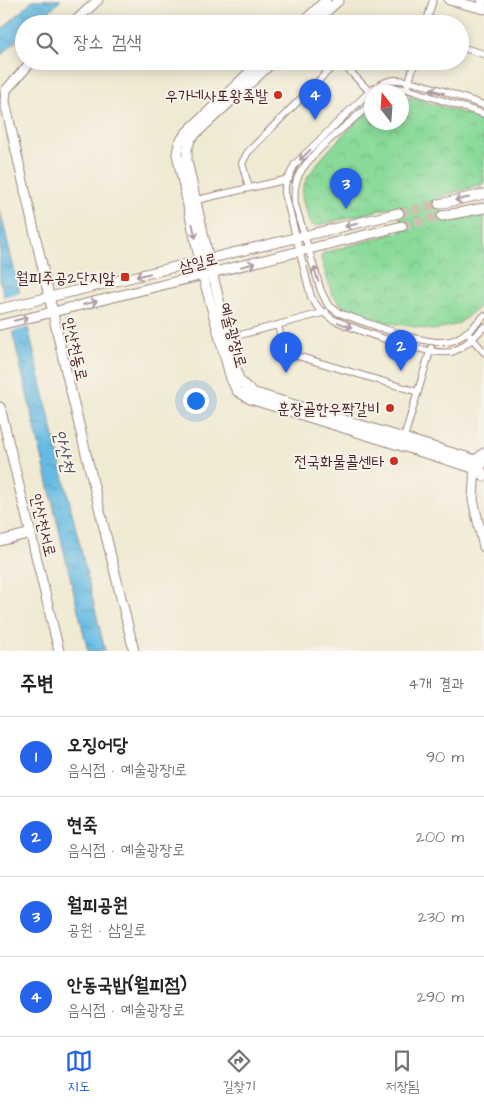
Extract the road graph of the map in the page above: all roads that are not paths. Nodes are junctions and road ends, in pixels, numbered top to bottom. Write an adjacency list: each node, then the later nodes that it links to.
1 (98, 0): 7 (street)
2 (326, 0): 8 (street)
3 (339, 0): 9 (street)
4 (433, 0): 10 (street)
5 (450, 0): 6 (street)
6 (481, 3)
7 (82, 15)
8 (311, 15)
9 (323, 15)
10 (429, 15)
11 (469, 50): 12 (street)
12 (484, 54)
13 (24, 70): 43 (street, 안산천동로)
14 (252, 70): 32 (street, 예술광장1로)
15 (264, 70): 32 (street, 예술광장1로)
16 (330, 70): 30 (street)
17 (348, 70): 23 (street)
18 (412, 70): 20 (street)
19 (379, 85): 20 (street)
20 (408, 85)
21 (409, 85): 25 (street, one-way to 21)
22 (409, 85): 27 (street)
23 (364, 87)
24 (364, 99): 29 (street, one-way to 29)
25 (484, 105)
26 (364, 110): 28 (street)
27 (484, 114)
28 (298, 177): 29 (street); 38 (street)
29 (288, 179): 30 (street); 38 (street)
30 (249, 188): 32 (street)
31 (484, 194): 33 (street, one-way to 33)
32 (191, 201): 41 (street, 예술광장1로)
33 (439, 204)
34 (484, 208): 36 (street)
35 (399, 213): 38 (street, 삼일로, one-way to 38)
36 (442, 216)
37 (402, 226): 39 (street, 삼일로)
38 (300, 238): 39 (street); 40 (street); 41 (street, 삼일로)
39 (308, 250): 40 (street, 삼일로); 45 (street, one-way to 39)
40 (299, 252): 42 (street, 삼일로, one-way to 40); 47 (street)
41 (204, 261): 42 (street, 예술광장1로); 43 (street, 삼일로, one-way to 43)
42 (208, 275): 46 (street, 삼일로, one-way to 42); 53 (street, 예술광장1로)
43 (49, 297): 44 (street, 삼일로); 46 (street, 안산천동로)
44 (0, 309)
45 (335, 309): 47 (street); 55 (street)
46 (52, 312): 49 (street, 삼일로, one-way to 46); 68 (street, 안산천동로)
47 (324, 312): 50 (street); 56 (street, one-way to 56)
48 (484, 316): 52 (street)
49 (0, 325)
50 (278, 325): 53 (street); 58 (street)
51 (484, 327): 54 (street)
52 (467, 333): 54 (street); 55 (street)
53 (224, 339): 60 (street, 예술광장1로)
54 (472, 339): 56 (street); 57 (street)
55 (433, 342): 56 (street)
56 (430, 352): 58 (street)
57 (484, 352)
58 (418, 392): 60 (street)
59 (0, 407): 64 (street, 안산천서로)
60 (403, 441): 62 (street, 예술광장1로)
61 (484, 453): 62 (street)
62 (478, 464): 63 (street); 66 (street)
63 (484, 476)
64 (31, 533): 65 (street); 67 (street, 안산천서로)
65 (0, 541)
66 (484, 547)
67 (59, 651)
68 (134, 651)

